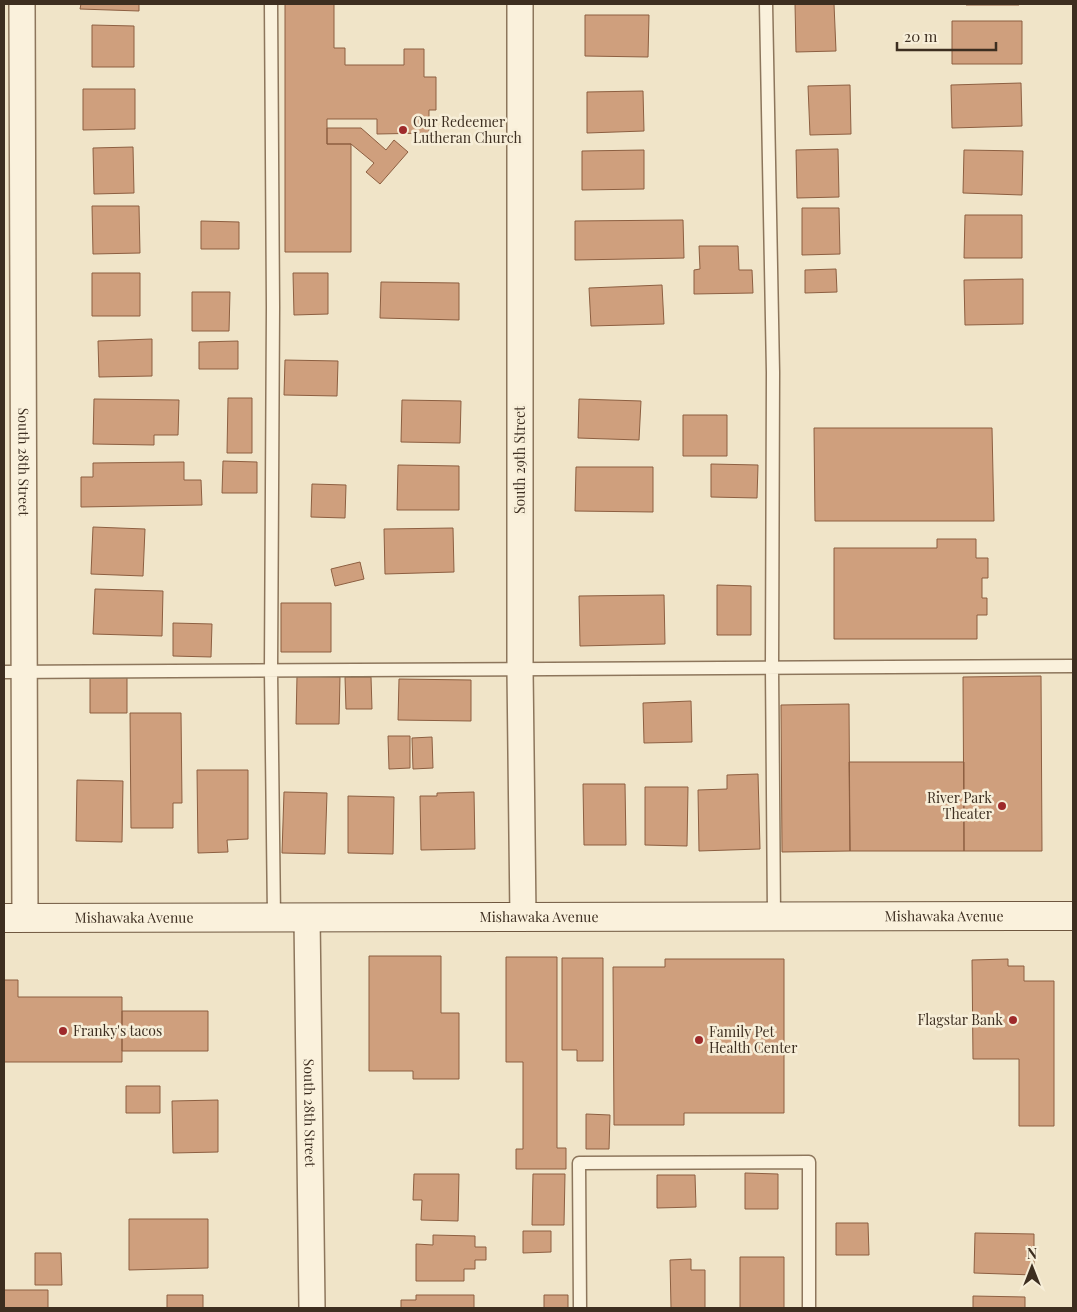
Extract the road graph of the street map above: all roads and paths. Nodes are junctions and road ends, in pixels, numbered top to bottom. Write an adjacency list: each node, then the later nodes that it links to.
1 (22, 4): 9 (street, South 28th Street)
2 (271, 4): 8 (lane)
3 (520, 4): 7 (street, South 29th Street)
4 (766, 4): 6 (lane)
5 (1073, 666): 6 (lane)
6 (772, 668): 7 (lane); 10 (lane)
7 (520, 670): 8 (lane); 14 (street, South 29th Street)
8 (271, 671): 9 (lane); 12 (lane)
9 (14, 672): 15 (street, South 28th Street)
10 (774, 916): 11 (main road, Mishawaka Avenue); 14 (main road, Mishawaka Avenue)
11 (1073, 916)
12 (274, 917): 13 (main road, Mishawaka Avenue); 15 (main road, Mishawaka Avenue)
13 (307, 917): 14 (main road, Mishawaka Avenue); 16 (street, South 28th Street)
14 (523, 917)
15 (14, 918)
16 (312, 1308)
17 (580, 1308): 18 (lane)
18 (809, 1308)

